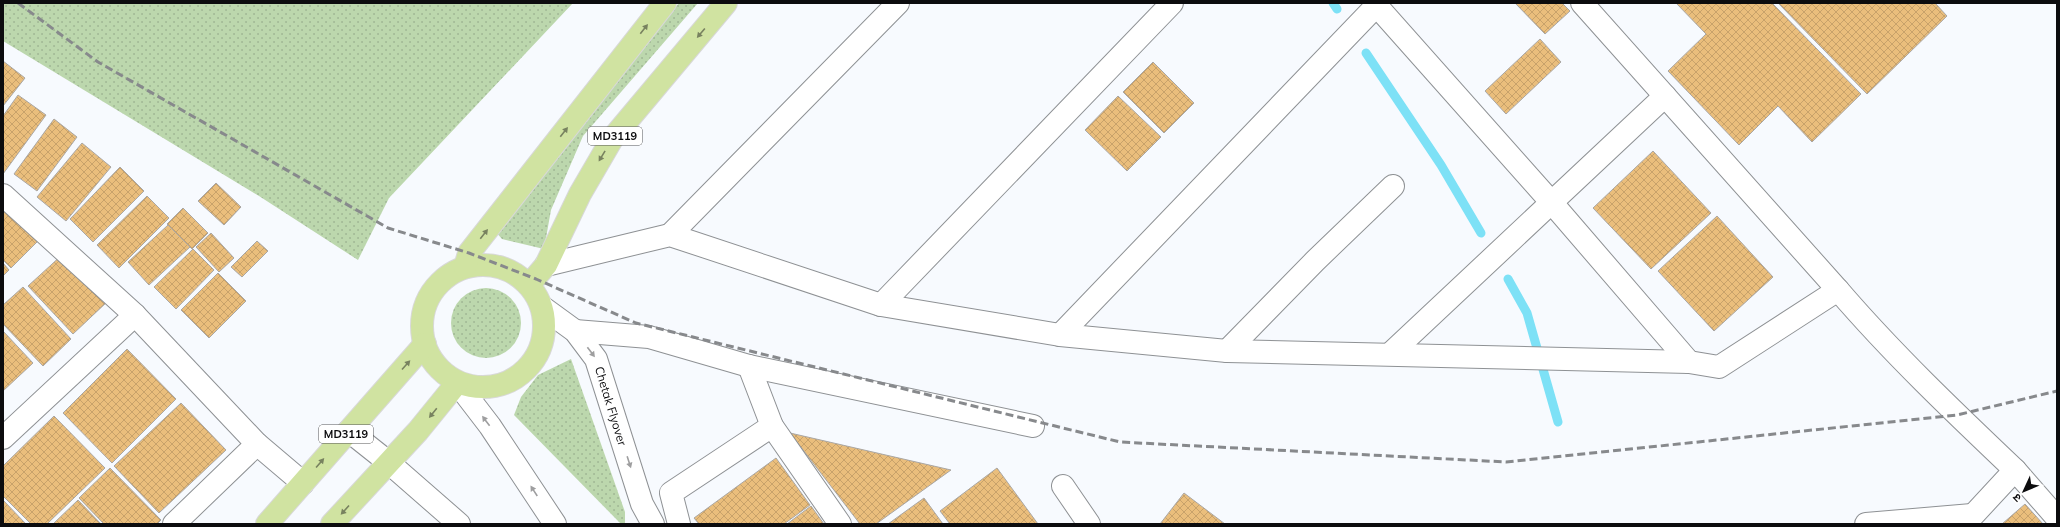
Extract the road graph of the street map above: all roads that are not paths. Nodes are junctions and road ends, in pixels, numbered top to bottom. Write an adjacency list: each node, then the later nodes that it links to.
1 (665, 3): 13 (main road, MD3119, one-way to 1)
2 (726, 3): 12 (main road, MD3119, one-way to 12)
3 (898, 3): 11 (street)
4 (1172, 3): 16 (street)
5 (1582, 3): 7 (street)
6 (1377, 4): 10 (street); 20 (street)
7 (1665, 96): 10 (street); 15 (street)
8 (1393, 186): 22 (street)
9 (3, 196): 18 (street)
10 (1552, 203): 23 (street); 24 (street)
11 (670, 235): 12 (street); 16 (street)
12 (546, 265): 14 (main road, MD3119)
13 (464, 267): 14 (main road); 21 (main road)
14 (529, 285): 17 (main road)
15 (1838, 290): 24 (street); 33 (street)
16 (881, 305): 20 (street)
17 (542, 307): 19 (street, Chetak Flyover); 26 (main road)
18 (135, 315): 30 (street); 31 (street)
19 (575, 331): 25 (street); 43 (street, Chetak Flyover, one-way to 43)
20 (1060, 335): 22 (street)
21 (425, 344): 26 (main road); 29 (main road, MD3119, one-way to 21)
22 (1227, 351): 23 (street)
23 (1390, 354): 24 (street)
24 (1689, 362)
25 (749, 366): 27 (street); 28 (street)
26 (457, 383): 32 (main road, one-way to 32); 42 (street, one-way to 26)
27 (772, 426): 44 (street); 45 (street)
28 (1033, 426)
29 (349, 431): 32 (street); 34 (main road, MD3119, one-way to 29)
30 (3, 438)
31 (257, 444): 34 (street); 38 (street)
32 (388, 462): 40 (main road, one-way to 40); 41 (street)
33 (2015, 470): 36 (street); 37 (street)
34 (303, 483): 39 (main road, MD3119)
35 (1063, 486): 46 (street)
36 (2057, 518)
37 (1969, 520): 47 (street)
38 (174, 524)
39 (267, 524)
40 (332, 524)
41 (459, 524)
42 (555, 524)
43 (653, 524)
44 (679, 524)
45 (840, 524)
46 (1089, 524)
47 (1866, 524)

